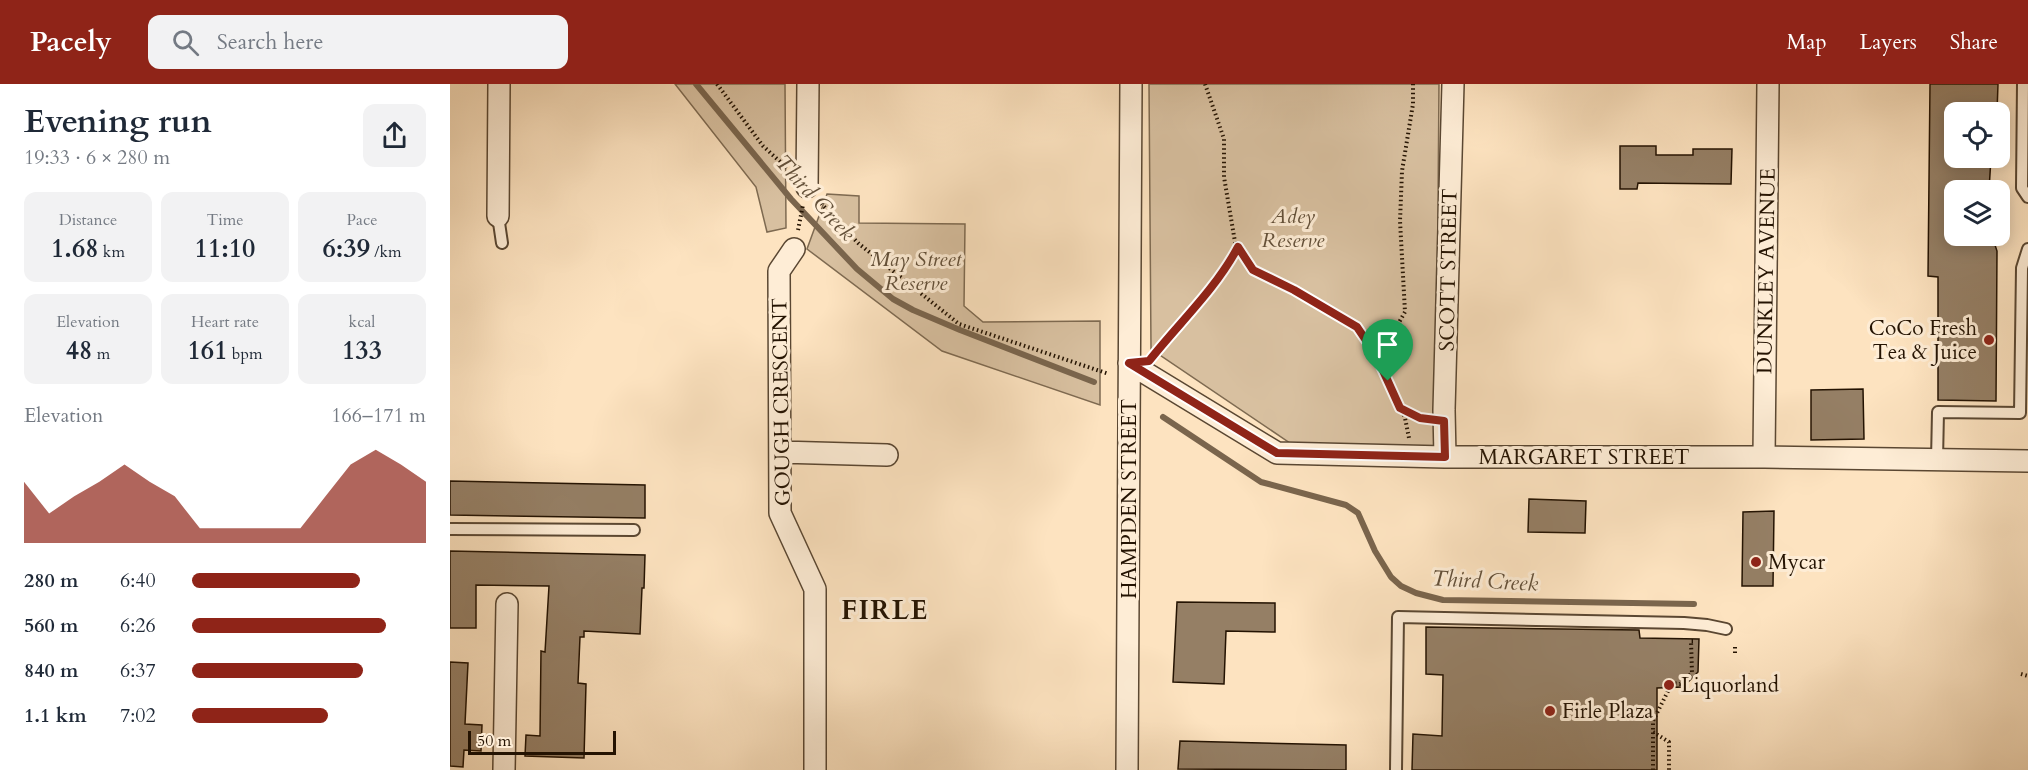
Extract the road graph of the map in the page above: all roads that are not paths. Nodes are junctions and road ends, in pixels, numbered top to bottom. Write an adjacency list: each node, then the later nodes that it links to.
1 (499, 84): 10 (street)
2 (808, 84): 8 (street)
3 (1131, 84): 14 (street, HAMPDEN STREET)
4 (1453, 84): 17 (street, SCOTT STREET)
5 (1768, 84): 18 (street, DUNKLEY AVENUE)
6 (2023, 84): 7 (lane)
7 (2025, 115): 9 (lane)
8 (807, 187)
9 (2028, 197)
10 (498, 216): 11 (lane)
11 (502, 243)
12 (794, 249): 15 (street, GOUGH CRESCENT)
13 (2028, 249): 19 (lane)
14 (1129, 371): 17 (street, MARGARET STREET); 27 (street, HAMPDEN STREET)
15 (780, 452): 16 (street); 26 (street, GOUGH CRESCENT)
16 (887, 455)
17 (1445, 457): 18 (street, MARGARET STREET)
18 (1764, 457): 19 (street, MARGARET STREET)
19 (1937, 460): 20 (street, MARGARET STREET)
20 (2028, 461)
21 (450, 529): 22 (lane)
22 (634, 530)
23 (507, 604): 25 (street)
24 (1726, 629): 28 (lane)
25 (504, 770)
26 (814, 770)
27 (1127, 770)
28 (1396, 770)

